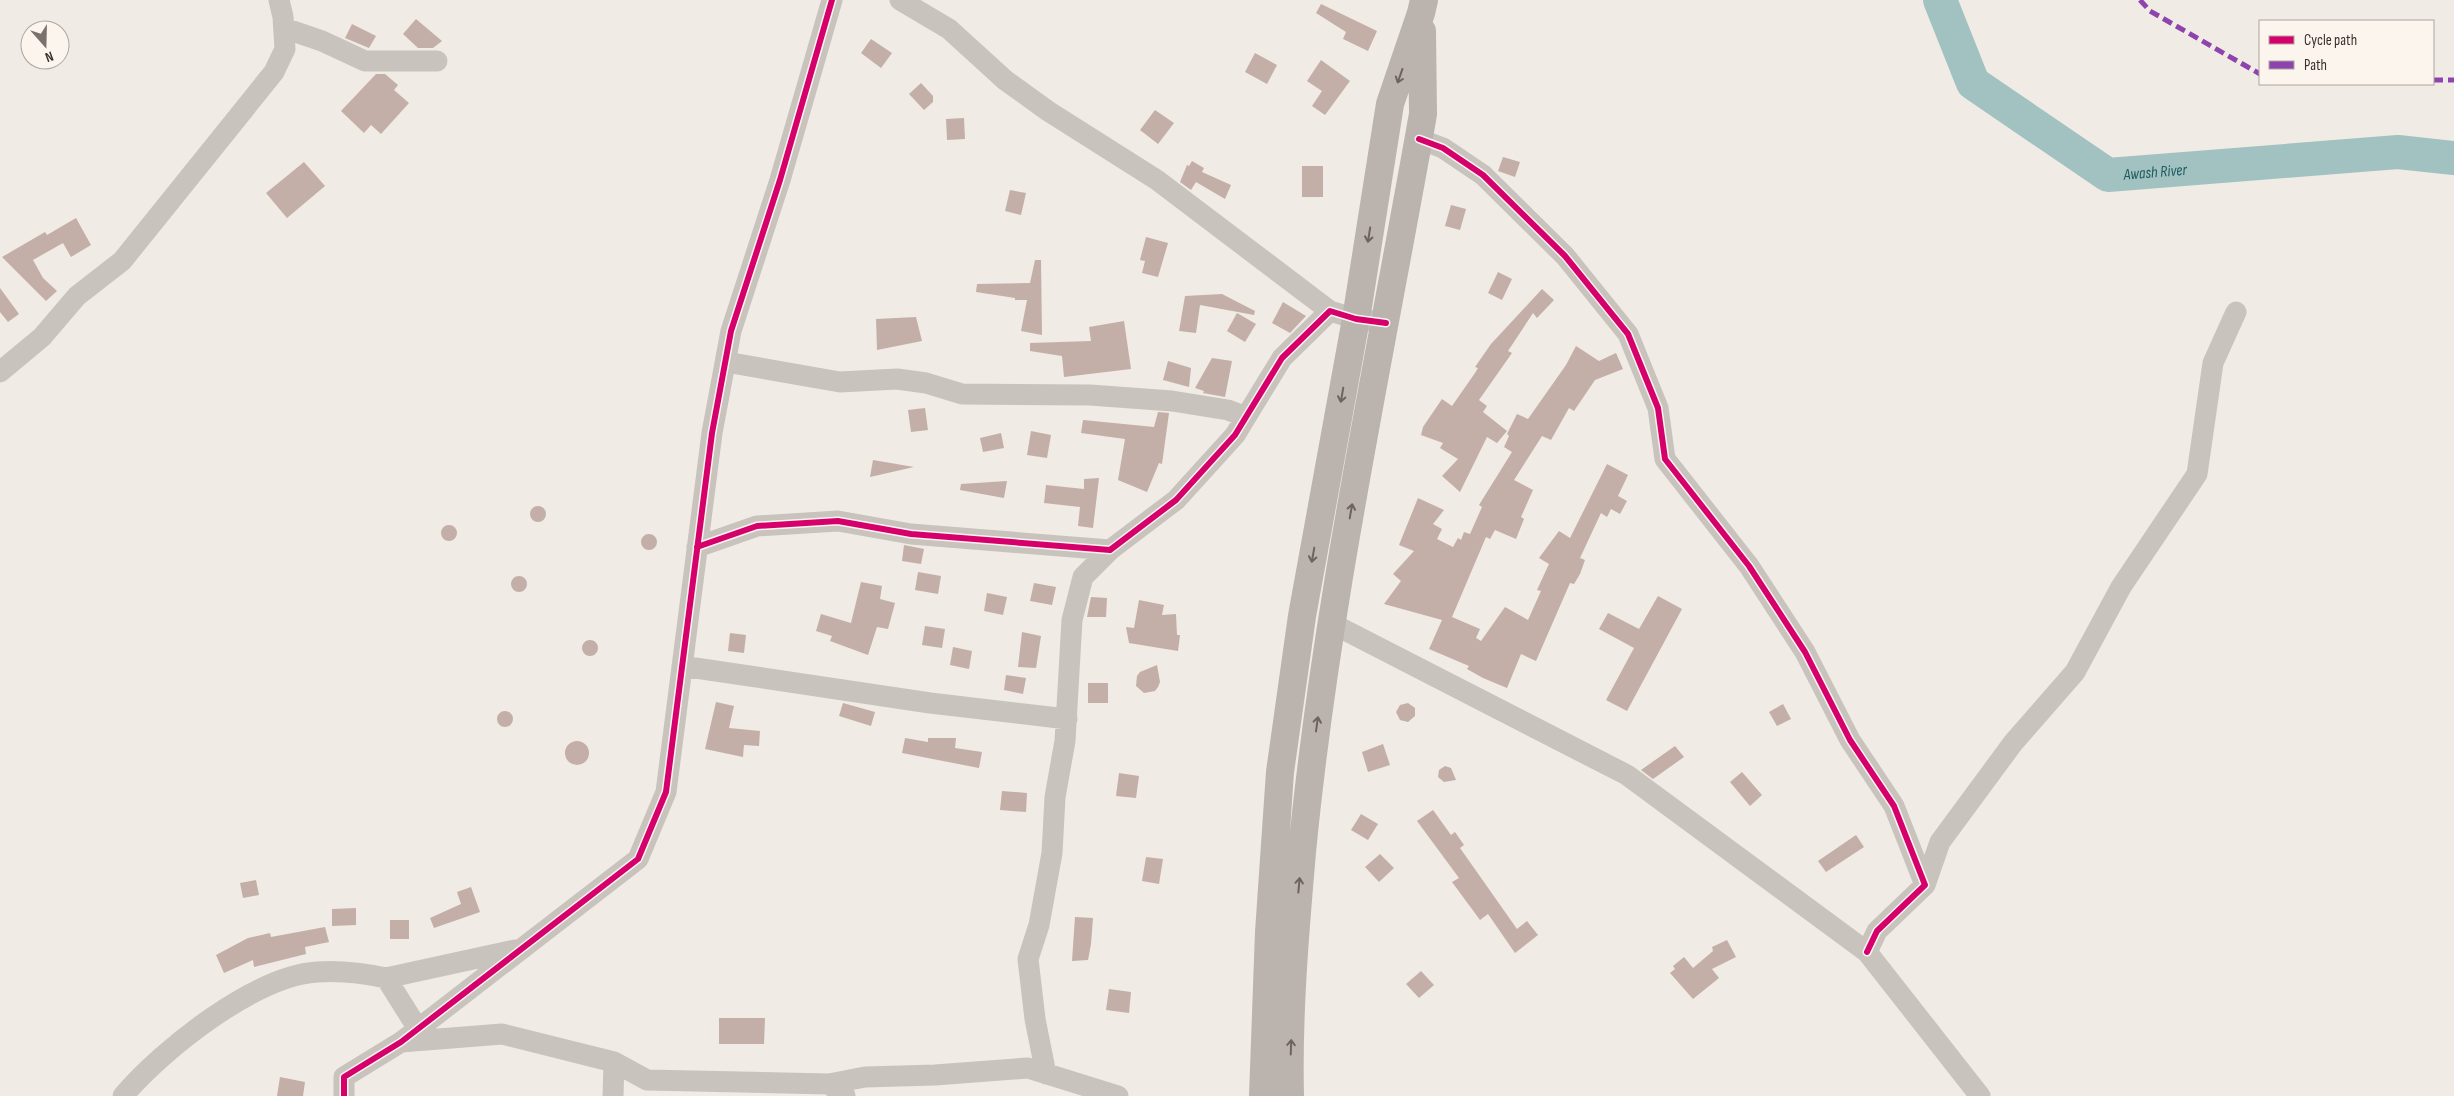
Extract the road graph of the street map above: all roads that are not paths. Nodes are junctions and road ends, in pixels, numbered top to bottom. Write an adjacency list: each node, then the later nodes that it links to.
1 (279, 0): 5 (street)
2 (832, 0): 12 (street)
3 (900, 0): 8 (street)
4 (1423, 7): 7 (main road); 10 (main road, one-way to 10)
5 (284, 28): 6 (street); 13 (street)
6 (437, 61)
7 (1419, 140): 11 (main road); 20 (street)
8 (1330, 311): 10 (street); 14 (street)
9 (2236, 312): 20 (street)
10 (1356, 319): 11 (street); 33 (main road, one-way to 33)
11 (1386, 323): 17 (main road, one-way to 11)
12 (726, 362): 14 (street); 15 (street)
13 (0, 372)
14 (1246, 417): 16 (street)
15 (698, 547): 16 (street); 18 (street)
16 (1110, 550): 19 (street)
17 (1331, 624): 22 (street); 34 (main road, one-way to 17)
18 (682, 666): 19 (street); 21 (street)
19 (1066, 720): 27 (street)
20 (1925, 885): 22 (street)
21 (522, 949): 23 (street); 24 (street)
22 (1867, 952): 35 (street)
23 (386, 978): 24 (street); 29 (street)
24 (418, 1029): 25 (street)
25 (401, 1042): 26 (street); 30 (street)
26 (614, 1062): 28 (street); 31 (street)
27 (1046, 1074): 28 (street); 32 (street)
28 (837, 1090)
29 (124, 1096)
30 (344, 1096)
31 (613, 1096)
32 (1118, 1096)
33 (1263, 1096)
34 (1290, 1096)
35 (1980, 1096)

